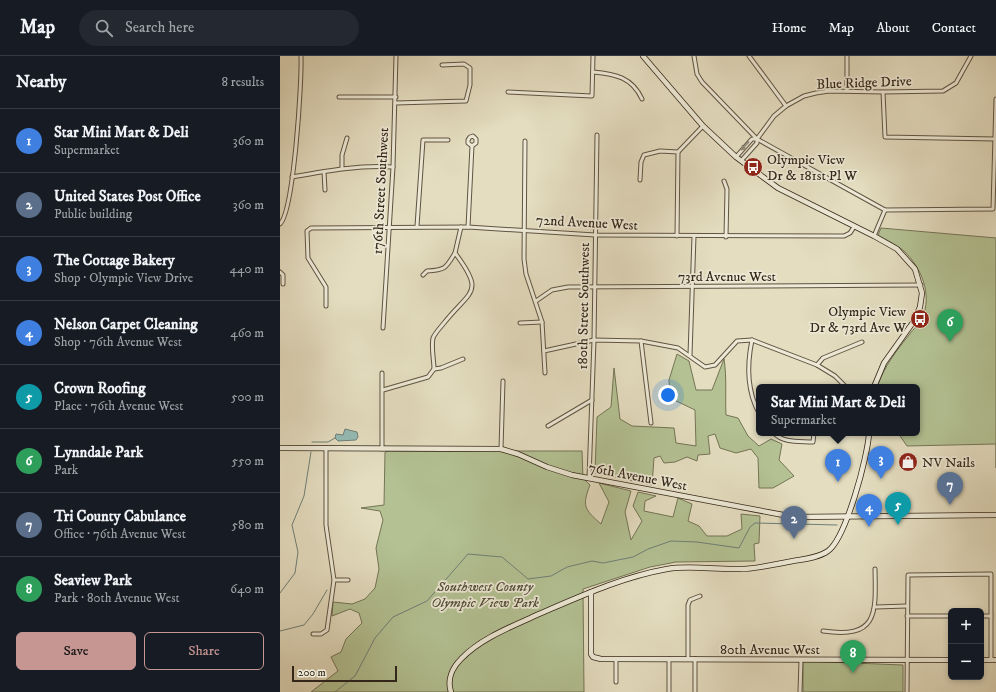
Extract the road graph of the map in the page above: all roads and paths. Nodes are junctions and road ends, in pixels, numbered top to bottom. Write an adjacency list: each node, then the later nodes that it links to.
1 (301, 56): 34 (street)
2 (396, 56): 15 (street, 176th Street Southwest)
3 (593, 56): 10 (street)
4 (643, 56): 20 (street)
5 (694, 56): 23 (street)
6 (847, 56): 11 (street)
7 (971, 56): 13 (street, Blue Ridge Drive)
8 (750, 57): 19 (street)
9 (442, 65): 18 (street)
10 (593, 72): 12 (street); 17 (street)
11 (847, 91): 13 (street, Blue Ridge Drive); 19 (street, Blue Ridge Drive)
12 (508, 92)
13 (883, 92): 24 (street)
14 (339, 97): 15 (street)
15 (396, 97): 18 (street, 176th Street Southwest)
16 (996, 99): 24 (street)
17 (642, 100)
18 (396, 102): 31 (street, 176th Street Southwest)
19 (786, 106): 23 (street, Blue Ridge Drive)
20 (703, 126): 28 (street); 29 (street)
21 (597, 135): 46 (street, 180th Street Southwest)
22 (347, 138): 32 (street)
23 (757, 139): 29 (street, Blue Ridge Drive, one-way to 29); 30 (street, Blue Ridge Drive); 38 (street)
24 (995, 139): 38 (street)
25 (448, 140): 40 (street)
26 (525, 141): 45 (street)
27 (472, 146): 43 (street)
28 (678, 152): 35 (street); 47 (street)
29 (736, 157): 30 (street)
30 (741, 161): 44 (street)
31 (393, 167): 32 (street); 41 (street, 176th Street Southwest)
32 (342, 168): 33 (street)
33 (324, 172): 34 (street); 37 (street)
34 (292, 177): 39 (street)
35 (640, 180)
36 (724, 181): 50 (street)
37 (325, 190)
38 (885, 210): 49 (street)
39 (280, 224)
40 (417, 226): 41 (street, 72nd Avenue West); 42 (street, 72nd Avenue West)
41 (390, 227): 59 (street, 72nd Avenue West); 62 (street, 176th Street Southwest)
42 (461, 227): 43 (street, 72nd Avenue West); 51 (street)
43 (468, 227): 45 (street, 72nd Avenue West)
44 (854, 227): 49 (street); 50 (street, 72nd Avenue West)
45 (524, 229): 46 (street, 72nd Avenue West); 58 (street)
46 (595, 235): 47 (street, 72nd Avenue West); 56 (street, 180th Street Southwest)
47 (677, 236): 48 (street, 72nd Avenue West)
48 (694, 236): 50 (street, 72nd Avenue West); 57 (street)
49 (874, 236): 55 (street)
50 (726, 237)
51 (455, 253): 53 (street); 71 (street)
52 (280, 272): 54 (street)
53 (423, 275)
54 (283, 284)
55 (921, 285): 57 (street, 73rd Avenue West); 76 (street)
56 (593, 287): 57 (street, 73rd Avenue West); 58 (street, 73rd Avenue West); 63 (street, 180th Street Southwest)
57 (693, 287): 68 (street)
58 (536, 301): 60 (street)
59 (326, 306)
60 (542, 322): 61 (street); 67 (street)
61 (520, 323)
62 (383, 328)
63 (594, 340): 65 (street); 67 (street); 78 (street, 180th Street Southwest)
64 (752, 340): 68 (street); 70 (street); 79 (street)
65 (641, 341): 68 (street); 80 (street)
66 (862, 342): 70 (street)
67 (544, 351): 73 (street)
68 (690, 355)
69 (463, 359): 71 (street)
70 (817, 365): 75 (street)
71 (434, 369): 77 (street)
72 (382, 373): 77 (street)
73 (545, 373)
74 (503, 381): 88 (street)
75 (843, 384)
76 (875, 384)
77 (383, 390): 87 (street)
78 (592, 400): 81 (street); 89 (street, 180th Street Southwest)
79 (756, 405)
80 (651, 423)
81 (548, 426)
82 (776, 436): 83 (street)
83 (814, 436)
84 (869, 436): 91 (street)
85 (280, 448): 86 (street, 76th Avenue West)
86 (326, 448): 87 (street, 76th Avenue West); 93 (street)
87 (382, 449): 88 (street, 76th Avenue West)
88 (501, 449): 89 (street, 76th Avenue West)
89 (589, 478): 91 (street, 76th Avenue West)
90 (996, 515): 91 (street, 76th Avenue West)
91 (847, 517): 95 (street)
92 (875, 570): 98 (street)
93 (334, 580): 94 (street); 104 (street)
94 (348, 580)
95 (591, 592): 108 (street, 80th Avenue West); 114 (street)
96 (700, 596): 106 (street)
97 (907, 606): 98 (street); 99 (street); 102 (street)
98 (876, 607): 103 (street)
99 (907, 616): 100 (street); 112 (street)
100 (948, 616)
101 (984, 616): 102 (street)
102 (991, 616): 111 (street)
103 (823, 631)
104 (313, 634)
105 (669, 659): 106 (street, 80th Avenue West); 108 (street, 80th Avenue West); 115 (street)
106 (688, 659): 107 (street, 80th Avenue West)
107 (696, 659): 109 (street, 80th Avenue West); 116 (street)
108 (616, 660): 113 (street)
109 (801, 660): 112 (street, 80th Avenue West); 117 (street)
110 (948, 660): 112 (street, 80th Avenue West)
111 (993, 660)
112 (907, 661): 118 (street)
113 (616, 682)
114 (451, 692)
115 (669, 692)
116 (695, 692)
117 (800, 692)
118 (907, 692)

